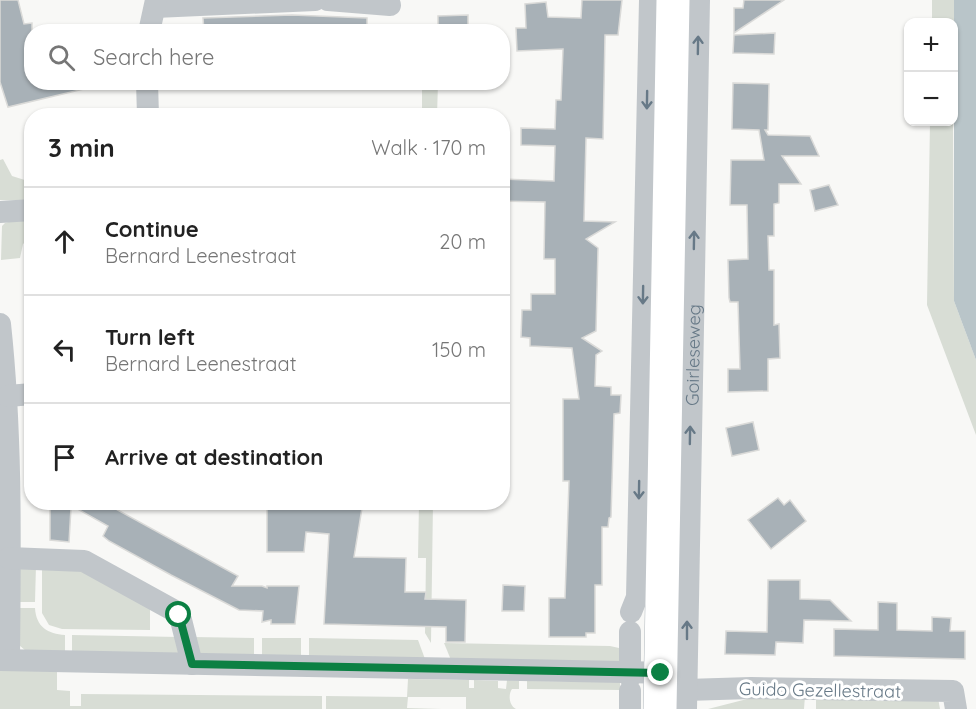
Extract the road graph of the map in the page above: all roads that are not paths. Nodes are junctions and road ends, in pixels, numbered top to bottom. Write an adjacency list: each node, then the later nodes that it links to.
1 (315, 0): 6 (street)
2 (328, 0): 7 (street)
3 (650, 0): 16 (street, Goirleseweg, one-way to 16)
4 (674, 0): 16 (street, Goirleseweg)
5 (699, 0): 16 (street, Goirleseweg, one-way to 5)
6 (155, 4): 8 (street)
7 (390, 6)
8 (151, 24)
9 (147, 90): 10 (street)
10 (148, 108)
11 (24, 210): 12 (street)
12 (0, 212)
13 (0, 324): 15 (street)
14 (24, 395): 15 (street)
15 (8, 396): 17 (street)
16 (662, 555): 20 (street, Goirleseweg); 20 (street, Goirleseweg)
17 (9, 558): 18 (street); 19 (street)
18 (4, 660): 19 (street, Guido Gezellestraat)
19 (192, 664): 20 (street, Guido Gezellestraat)
20 (656, 689): 21 (street, Guido Gezellestraat)
21 (955, 700)

